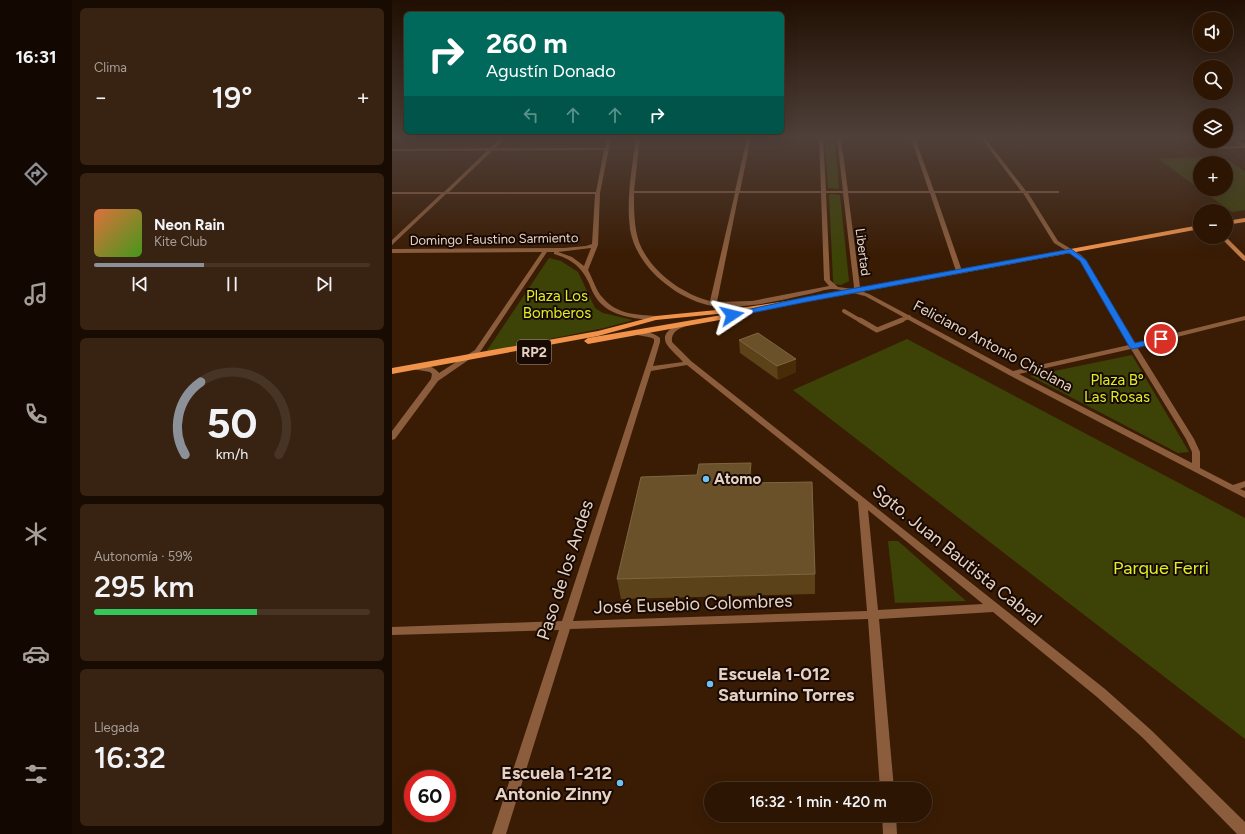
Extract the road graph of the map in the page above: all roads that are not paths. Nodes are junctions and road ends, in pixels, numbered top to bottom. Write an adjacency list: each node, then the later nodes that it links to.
1 (461, 177): 18 (street)
2 (601, 177): 9 (street)
3 (634, 177): 10 (street)
4 (740, 177): 11 (street)
5 (822, 177): 12 (street)
6 (843, 177): 13 (street, Libertad)
7 (927, 177): 14 (street)
8 (1013, 177): 15 (street)
9 (598, 192): 18 (street); 24 (street)
10 (632, 192): 11 (street); 34 (street)
11 (737, 192): 12 (street); 34 (street)
12 (823, 192): 13 (street); 31 (street)
13 (845, 192): 14 (street); 32 (street, Libertad)
14 (933, 192): 15 (street); 30 (street)
15 (1025, 192): 16 (street); 27 (street)
16 (1057, 192)
17 (392, 193): 18 (street)
18 (444, 193): 22 (street)
19 (1245, 220): 20 (main road)
20 (1233, 222)
21 (1193, 228): 27 (main road, RP2)
22 (392, 243)
23 (1230, 244): 28 (street)
24 (595, 245): 26 (street, Domingo Faustino Sarmiento); 29 (street)
25 (392, 251): 26 (street, Domingo Faustino Sarmiento)
26 (545, 251): 29 (street); 42 (street)
27 (1071, 251): 30 (main road, RP2); 41 (street)
28 (1245, 259)
29 (586, 269): 37 (street)
30 (959, 271): 32 (main road, RP2)
31 (833, 287): 32 (street, Libertad); 34 (street)
32 (854, 291): 33 (main road, RP2); 36 (street, Feliciano Antonio Chiclana)
33 (806, 300): 37 (main road, RP2); 39 (main road, RP2)
34 (713, 304)
35 (844, 312): 36 (lane)
36 (909, 317): 48 (street, Feliciano Antonio Chiclana)
37 (656, 318): 42 (main road, RP2)
38 (1245, 318): 41 (street)
39 (697, 322): 40 (main road, RP2); 43 (street, Sgto. Juan Bautista Cabral)
40 (636, 333): 44 (main road, RP2); 46 (street, Paso de los Andes)
41 (1133, 346): 48 (street); 52 (street)
42 (470, 357): 44 (street); 45 (main road, RP2)
43 (688, 364): 46 (street); 56 (street, Sgto. Juan Bautista Cabral)
44 (454, 366): 49 (main road, RP2)
45 (414, 367): 47 (main road, RP2); 49 (street)
46 (648, 369): 59 (street, Paso de los Andes)
47 (392, 371)
48 (1012, 373): 52 (street, Feliciano Antonio Chiclana)
49 (434, 375): 50 (main road, RP2); 51 (street)
50 (392, 377)
51 (392, 437)
52 (1196, 468): 54 (street, Feliciano Antonio Chiclana)
53 (1245, 484): 54 (street)
54 (1233, 488): 55 (street, Feliciano Antonio Chiclana)
55 (1245, 495)
56 (862, 501): 57 (street, Sgto. Juan Bautista Cabral); 58 (street)
57 (995, 608): 58 (street, José Eusebio Colombres); 63 (street, Sgto. Juan Bautista Cabral)
58 (873, 615): 59 (street, José Eusebio Colombres); 61 (street)
59 (565, 625): 60 (street, José Eusebio Colombres); 64 (street, Paso de los Andes)
60 (392, 631)
61 (885, 782)
62 (889, 822): 65 (street)
63 (1245, 832)
64 (499, 834)
65 (890, 834)

